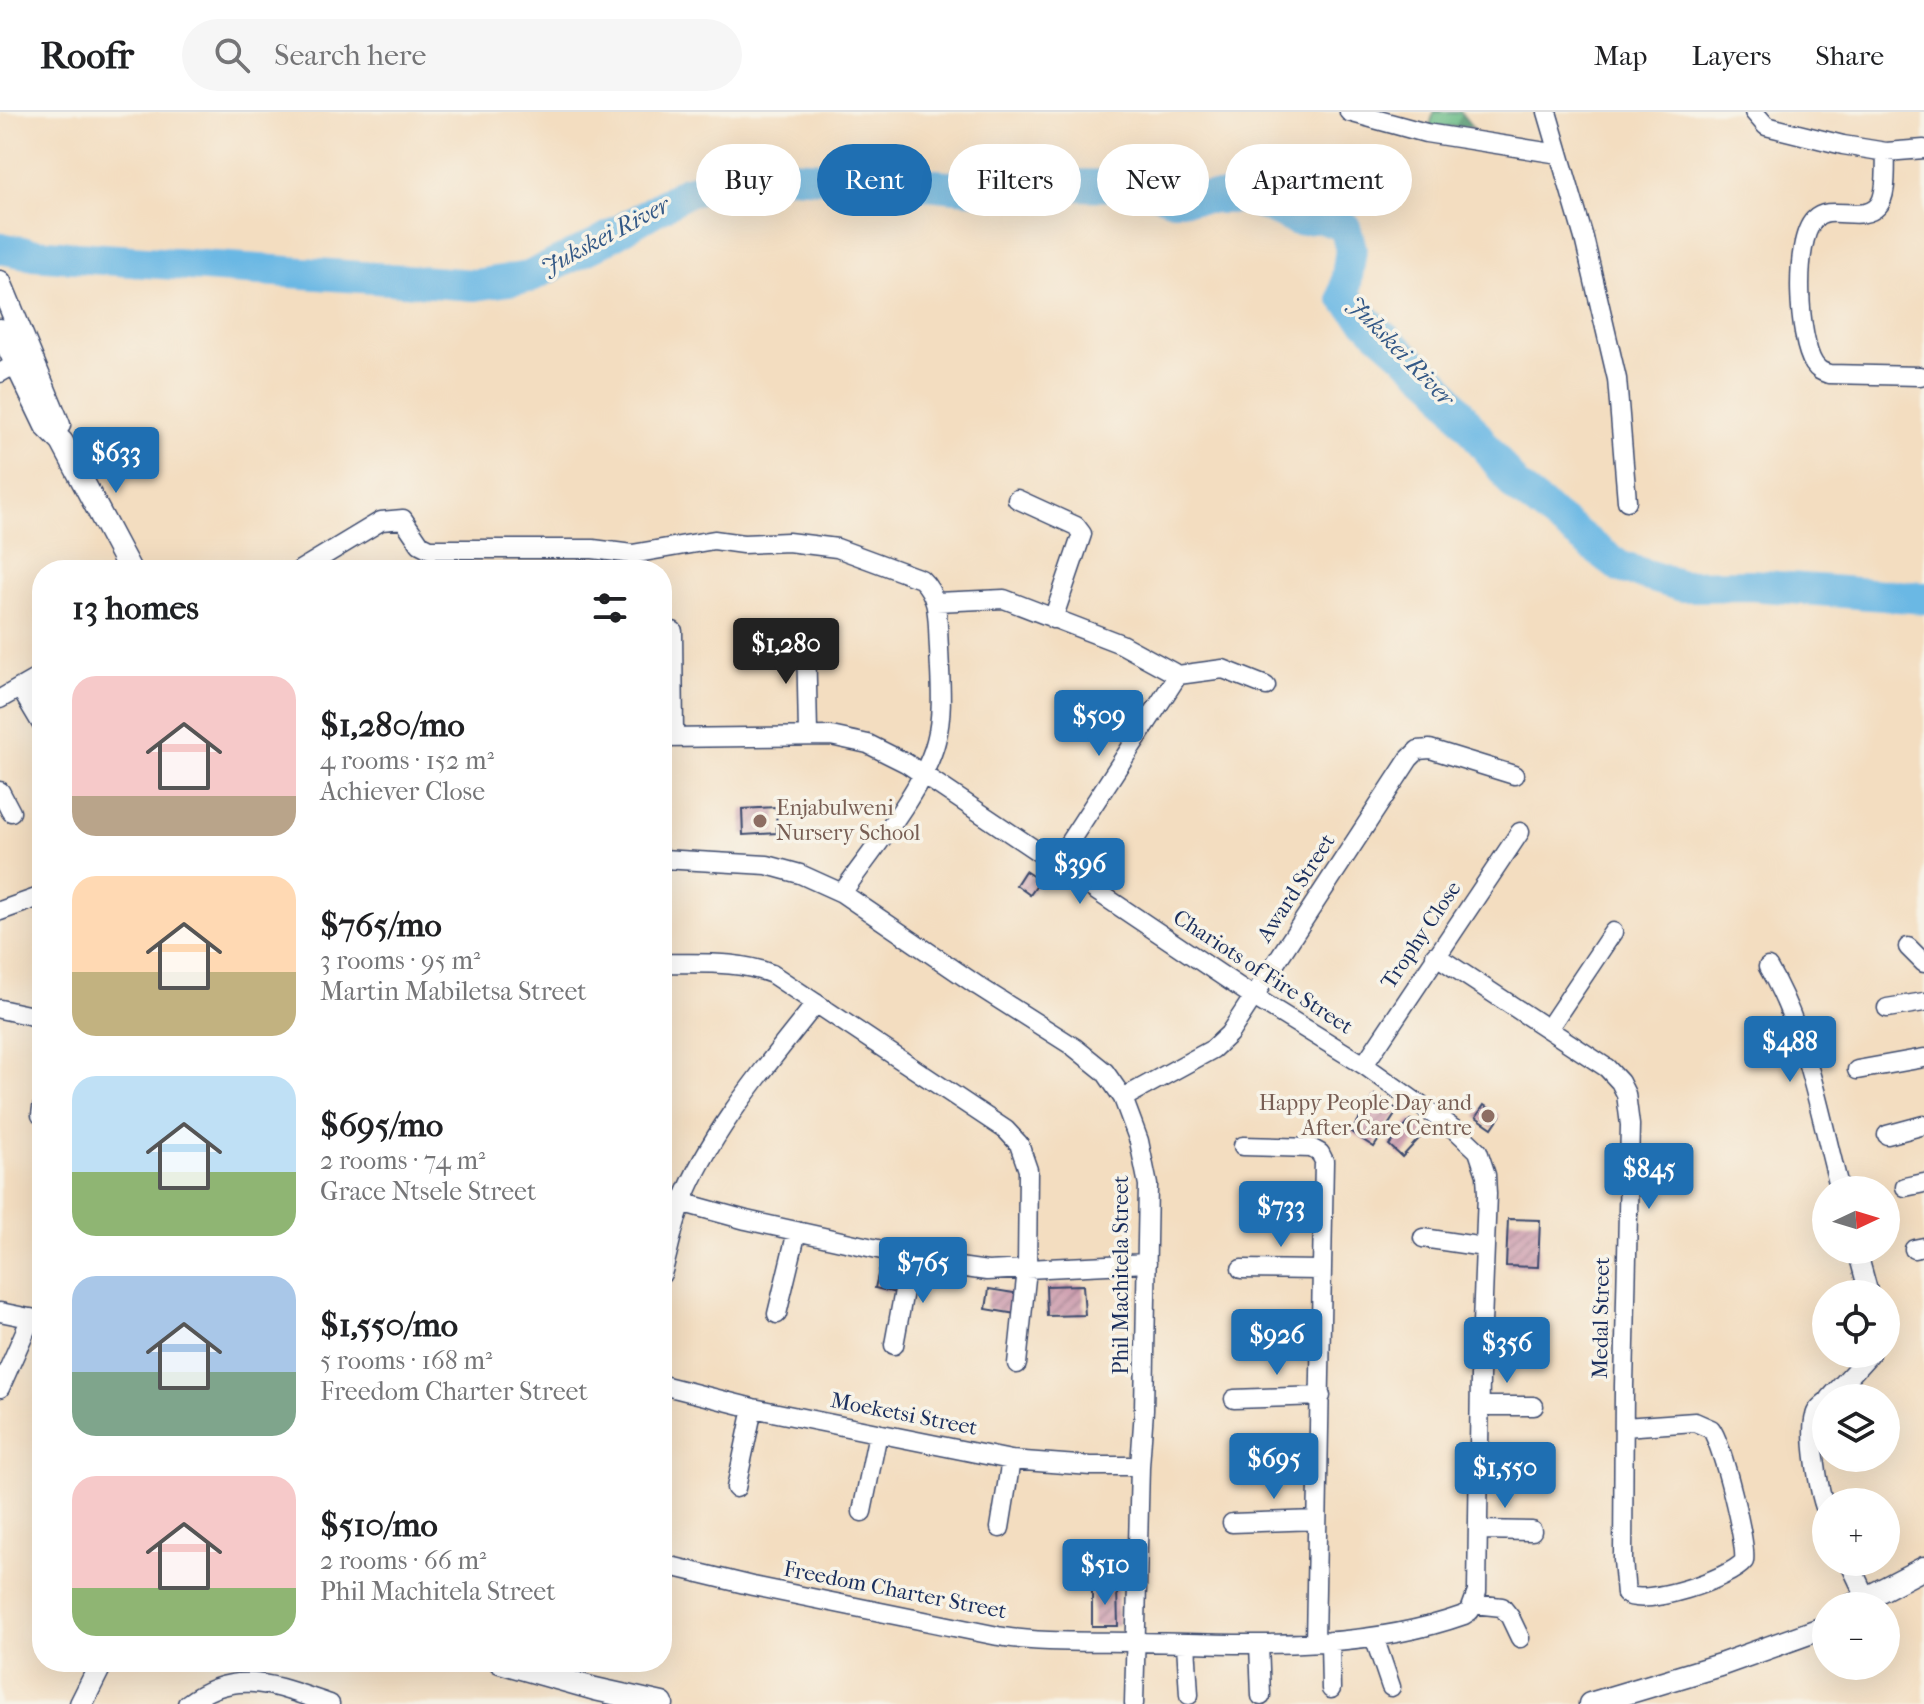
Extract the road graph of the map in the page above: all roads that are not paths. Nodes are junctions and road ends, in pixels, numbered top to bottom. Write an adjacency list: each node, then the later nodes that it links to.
1 (1349, 112): 6 (street)
2 (1547, 112): 6 (street)
3 (1754, 112): 5 (street)
4 (1924, 149): 5 (street)
5 (1886, 152): 10 (street)
6 (1559, 154): 12 (street)
7 (0, 282): 8 (street)
8 (7, 322): 9 (street)
9 (16, 364): 13 (street)
10 (1920, 376)
11 (1017, 499): 16 (street)
12 (1627, 501)
13 (125, 560)
14 (317, 560): 15 (street)
15 (936, 602): 16 (street); 28 (street)
16 (1053, 619): 20 (street)
17 (673, 631): 19 (street)
18 (806, 636): 26 (street)
19 (672, 652)
20 (1178, 675): 22 (street); 34 (street)
21 (32, 681): 23 (street)
22 (1266, 686)
23 (20, 688): 24 (street); 25 (street)
24 (0, 699)
25 (32, 708)
26 (808, 734): 27 (street, Chariots of Fire Street); 28 (street, Chariots of Fire Street)
27 (672, 738)
28 (924, 774): 34 (street, Chariots of Fire Street); 35 (street)
29 (1514, 775): 44 (street, Award Street)
30 (0, 791): 31 (street)
31 (11, 812)
32 (1520, 832): 40 (street, Trophy Close)
33 (672, 860): 35 (street, Phil Machitela Street)
34 (1055, 864): 44 (street, Chariots of Fire Street)
35 (842, 893): 54 (street, Phil Machitela Street)
36 (32, 900): 37 (street)
37 (0, 911)
38 (1613, 932): 50 (street)
39 (1908, 947): 42 (street)
40 (1435, 955): 50 (street, Medal Street); 52 (street, Trophy Close)
41 (672, 963): 46 (street)
42 (1924, 963)
43 (1768, 967): 58 (street)
44 (1254, 997): 52 (street, Chariots of Fire Street); 54 (street, Award Street)
45 (1924, 1002): 47 (street)
46 (816, 1003): 62 (street); 69 (street)
47 (1887, 1008)
48 (0, 1009): 49 (street)
49 (32, 1016)
50 (1548, 1029): 87 (street, Medal Street)
51 (1924, 1058): 53 (street)
52 (1364, 1065): 66 (street, Chariots of Fire Street)
53 (1857, 1070)
54 (1123, 1098): 68 (street, Phil Machitela Street)
55 (1924, 1125): 56 (street)
56 (1887, 1135)
57 (1243, 1146): 71 (street)
58 (1836, 1176)
59 (1924, 1183): 60 (street)
60 (1912, 1191)
61 (672, 1200): 62 (street)
62 (682, 1203): 63 (street); 64 (street)
63 (797, 1231): 67 (street); 73 (street)
64 (672, 1238)
65 (1423, 1238): 66 (street)
66 (1484, 1247): 84 (street)
67 (910, 1258): 69 (street); 76 (street)
68 (1147, 1263): 69 (street); 90 (street, Phil Machitela Street)
69 (1027, 1269): 77 (street)
70 (1241, 1269): 71 (street)
71 (1321, 1270): 82 (street)
72 (0, 1312): 74 (street)
73 (777, 1314)
74 (32, 1319)
75 (32, 1328): 80 (street)
76 (894, 1345)
77 (1017, 1364)
78 (1857, 1368): 79 (street)
79 (1843, 1384)
80 (0, 1388)
81 (672, 1388): 86 (street, Moeketsi Street)
82 (1321, 1396): 83 (street); 95 (street)
83 (1234, 1399)
84 (1480, 1406): 85 (street); 92 (street)
85 (1534, 1406)
86 (753, 1408): 88 (street, Moeketsi Street); 93 (street)
87 (1624, 1427): 87 (street, Medal Street)
88 (878, 1433): 89 (street, Moeketsi Street); 94 (street)
89 (1011, 1460): 90 (street, Moeketsi Street); 97 (street)
90 (1140, 1466): 109 (street, Phil Machitela Street)
91 (1533, 1468): 92 (street)
92 (1479, 1469): 98 (street)
93 (736, 1488)
94 (862, 1512)
95 (1317, 1520): 96 (street); 110 (street)
96 (1232, 1523)
97 (1000, 1528)
98 (1478, 1530): 99 (street); 105 (street)
99 (1532, 1531)
100 (672, 1566): 109 (street, Freedom Charter Street)
101 (1924, 1568): 103 (street)
102 (1924, 1584): 104 (street)
103 (1884, 1592)
104 (1900, 1592)
105 (1474, 1604): 107 (street, Freedom Charter Street); 108 (street)
106 (1812, 1630): 124 (street)
107 (1374, 1637): 110 (street, Freedom Charter Street); 115 (street)
108 (1520, 1638)
109 (1134, 1642): 111 (street, Freedom Charter Street); 123 (street, Phil Machitela Street)
110 (1322, 1642): 112 (street, Freedom Charter Street); 116 (street)
111 (1186, 1643): 112 (street, Freedom Charter Street); 117 (street)
112 (1259, 1644): 118 (street)
113 (97, 1672): 119 (street)
114 (535, 1672): 122 (street)
115 (1391, 1687)
116 (1331, 1689)
117 (1189, 1695)
118 (1261, 1696)
119 (81, 1704)
120 (187, 1704): 121 (street)
121 (330, 1704)
122 (662, 1704)
123 (1134, 1704)
124 (1590, 1704)

